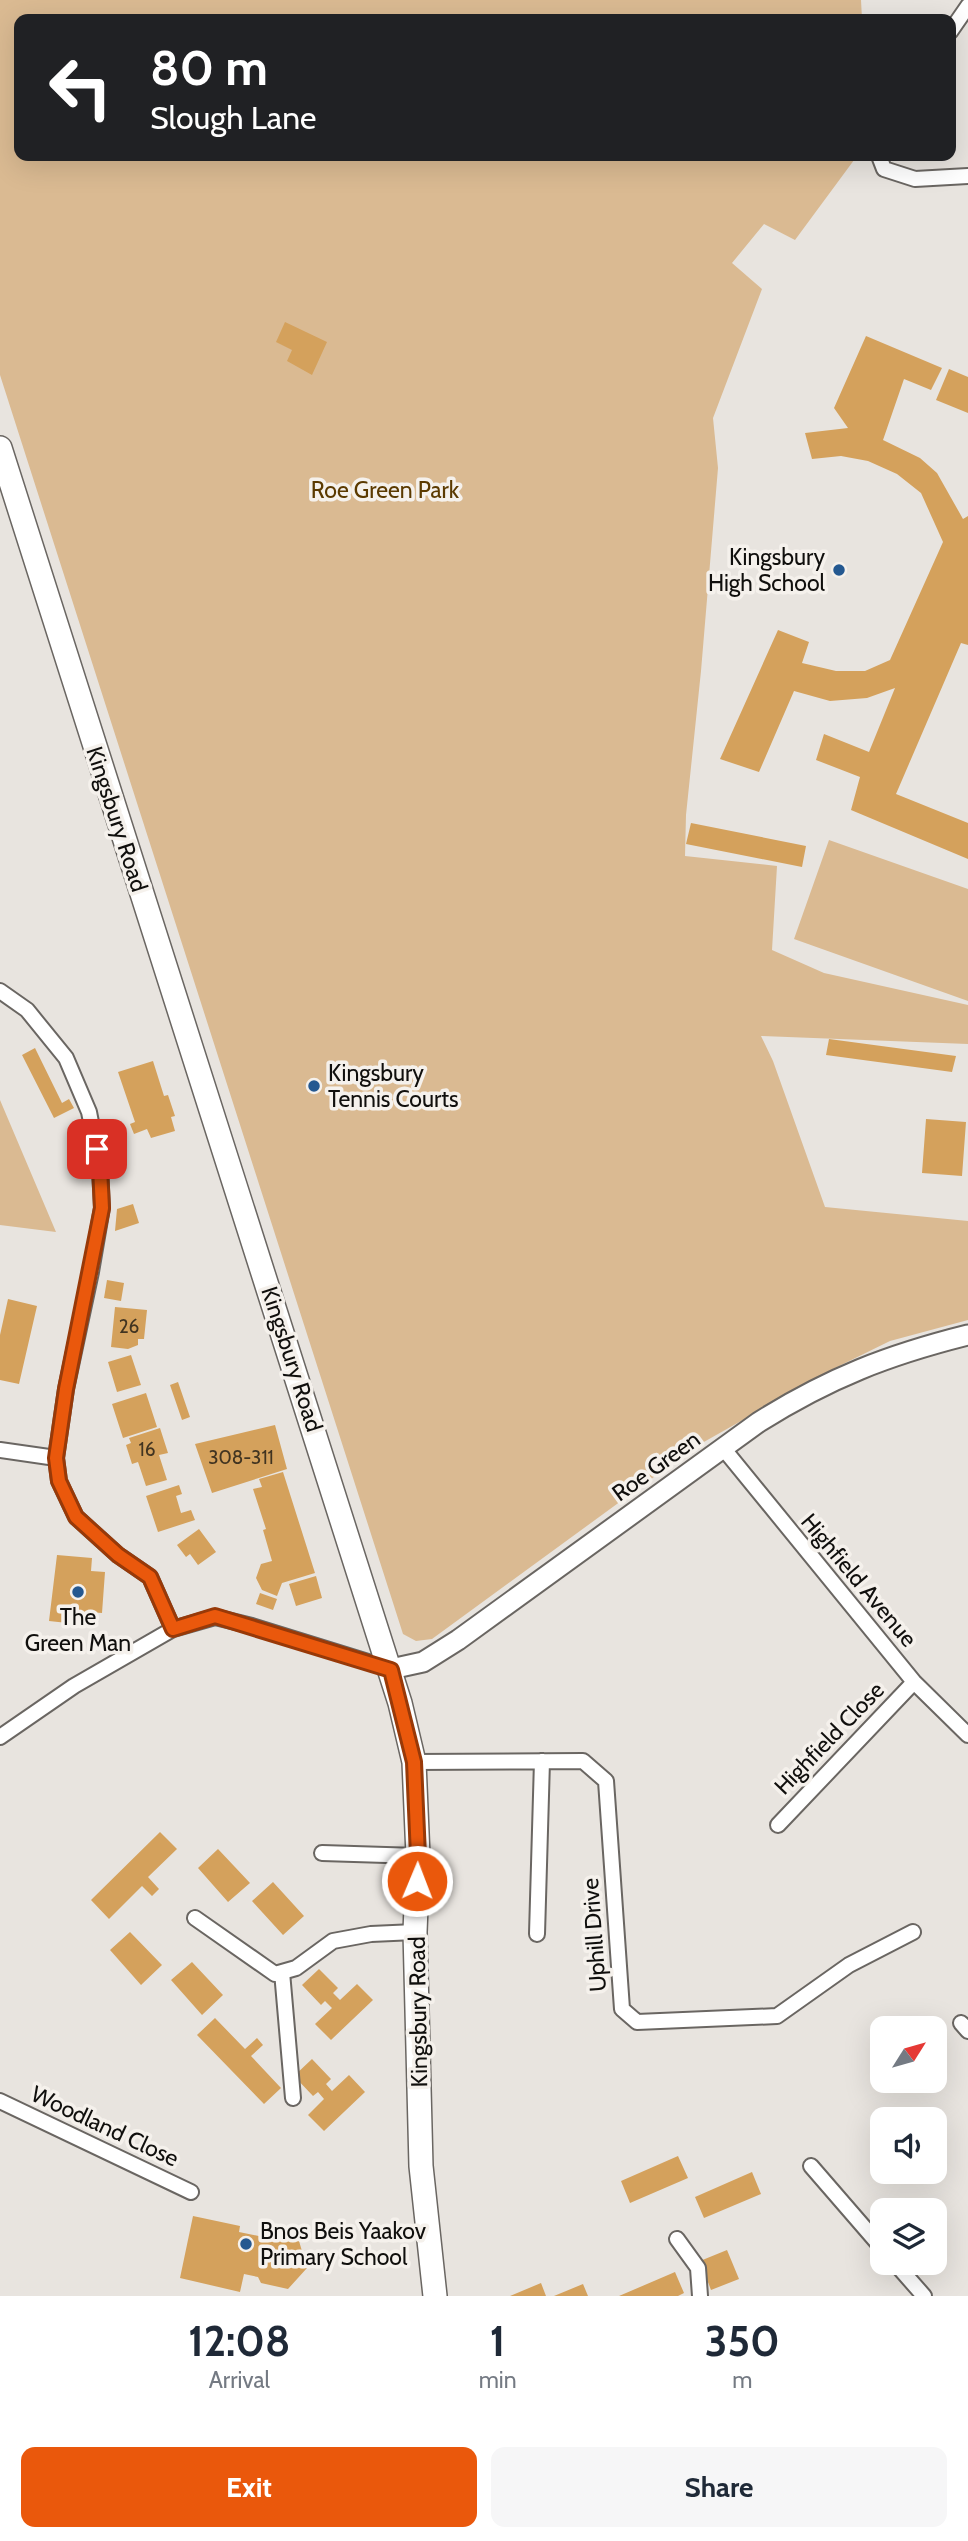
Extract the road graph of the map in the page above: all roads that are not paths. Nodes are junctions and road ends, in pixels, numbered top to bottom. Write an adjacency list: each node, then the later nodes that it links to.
1 (968, 6): 2 (street)
2 (956, 24)
3 (881, 162): 4 (street)
4 (968, 176)
5 (0, 448): 12 (main road, Kingsbury Road)
6 (0, 991): 10 (street)
7 (968, 1335): 8 (street, Roe Green)
8 (723, 1448): 12 (street, Roe Green); 13 (street, Highfield Avenue)
9 (0, 1450): 10 (street)
10 (56, 1458): 11 (street)
11 (173, 1629): 12 (street); 15 (street)
12 (391, 1670): 16 (main road, Kingsbury Road)
13 (914, 1682): 14 (street, Highfield Avenue); 18 (street, Highfield Close)
14 (968, 1735)
15 (0, 1737)
16 (414, 1762): 17 (street, Uphill Drive); 20 (main road, Kingsbury Road)
17 (542, 1762): 23 (street, Uphill Drive); 24 (street)
18 (778, 1825)
19 (322, 1853): 20 (street)
20 (418, 1856): 22 (main road, Kingsbury Road)
21 (195, 1918): 25 (street)
22 (415, 1932): 25 (street); 33 (main road, Kingsbury Road)
23 (913, 1932)
24 (537, 1934)
25 (282, 1972): 26 (street)
26 (293, 2098)
27 (0, 2101): 29 (street, Woodland Close)
28 (811, 2166): 30 (street)
29 (191, 2192)
30 (870, 2234)
31 (677, 2239): 34 (street)
32 (906, 2275): 35 (street)
33 (435, 2296)
34 (700, 2296)
35 (924, 2296)

